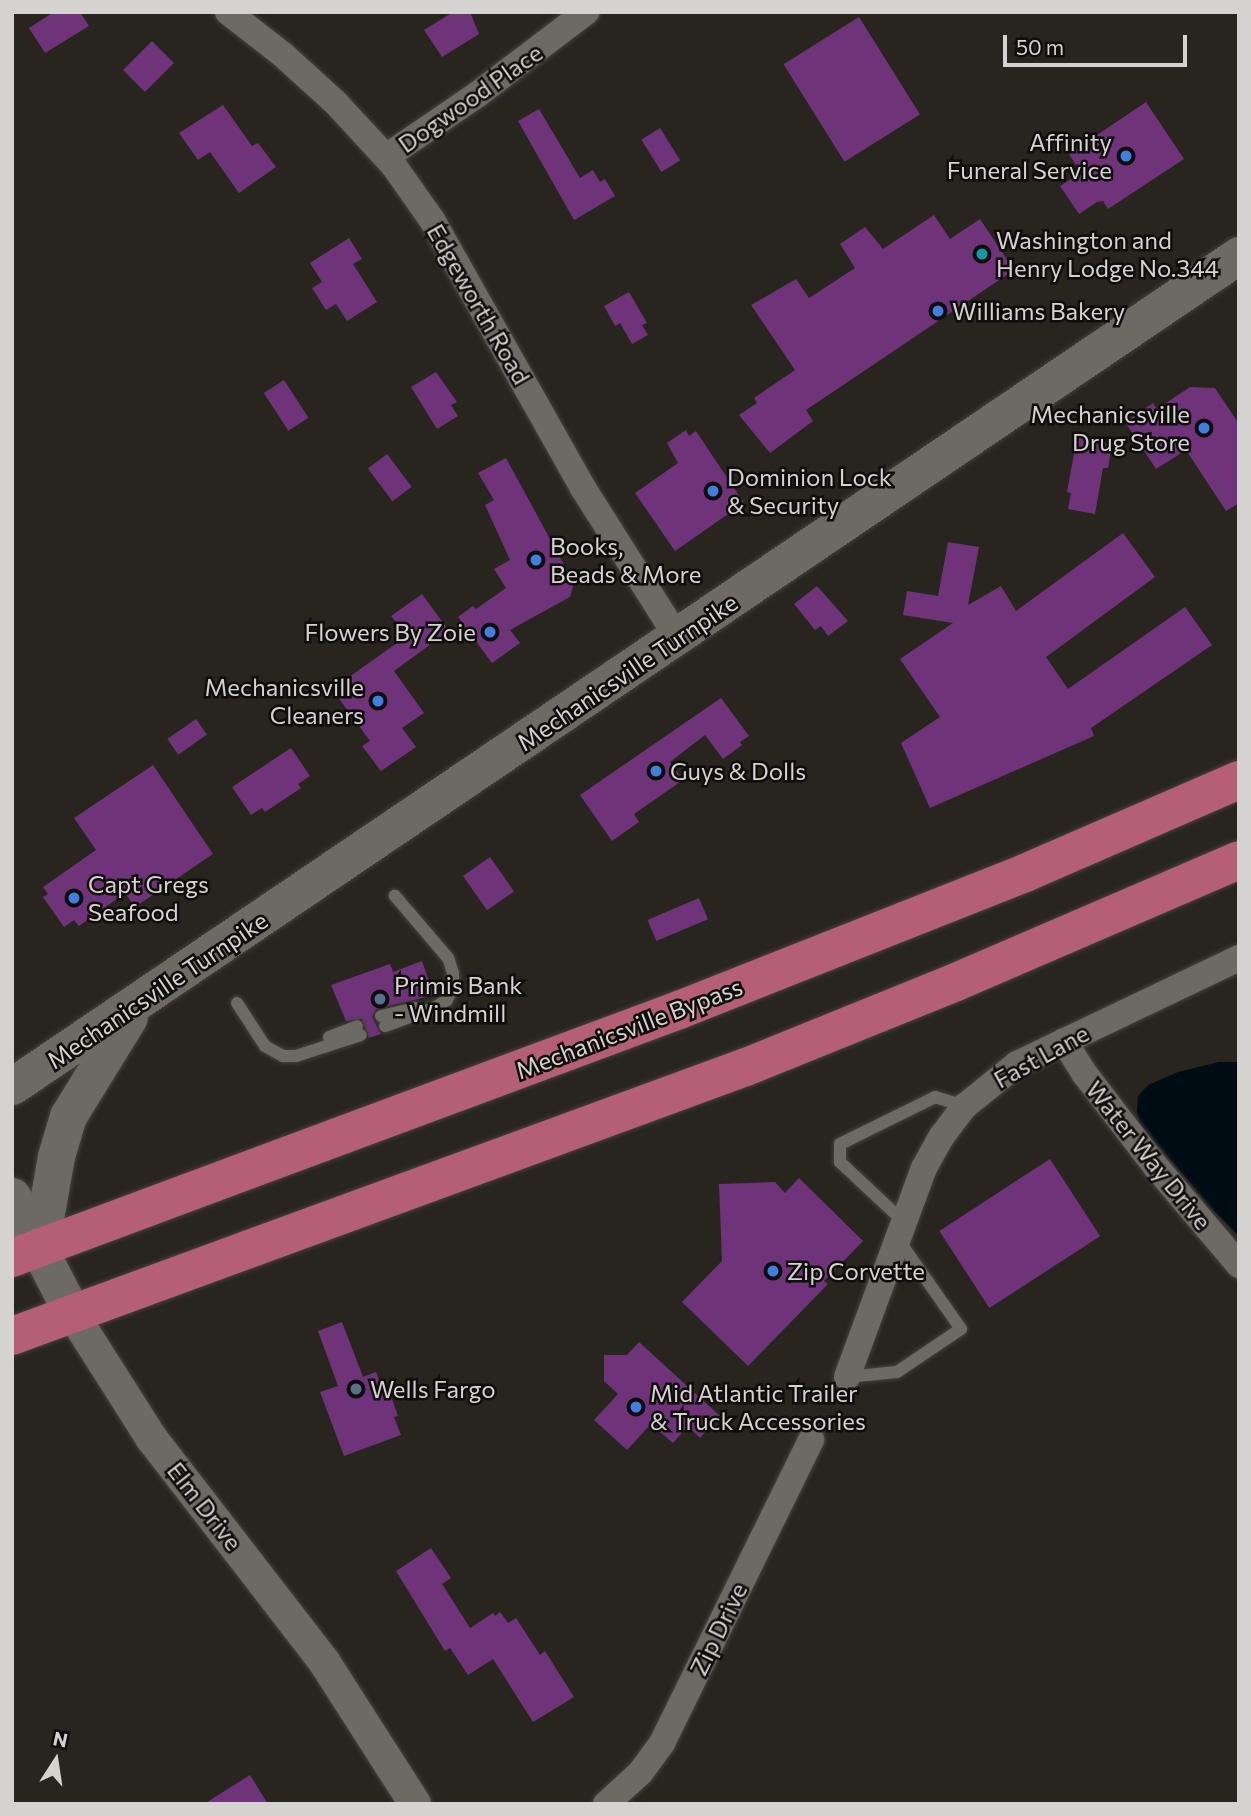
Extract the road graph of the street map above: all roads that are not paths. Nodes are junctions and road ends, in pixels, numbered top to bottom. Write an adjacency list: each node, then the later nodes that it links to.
1 (228, 12): 3 (street, Edgeworth Road)
2 (586, 12): 3 (street, Dogwood Place)
3 (386, 157): 5 (street, Edgeworth Road)
4 (1239, 255): 5 (main road, Mechanicsville Turnpike)
5 (678, 638): 10 (main road, Mechanicsville Turnpike)
6 (1239, 780): 19 (highway, Mechanicsville Bypass)
7 (1239, 860): 21 (highway)
8 (395, 896): 12 (lane)
9 (1239, 958): 14 (street, Fast Lane)
10 (138, 1003): 15 (main road, Mechanicsville Turnpike); 19 (main road)
11 (237, 1003): 13 (lane)
12 (383, 1021)
13 (359, 1030)
14 (1064, 1041): 16 (street, Fast Lane); 20 (street, Water Way Drive)
15 (12, 1086)
16 (965, 1106): 18 (street, Fast Lane); 18 (lane)
17 (12, 1196): 19 (main road, Elm Drive)
18 (901, 1230): 23 (street, Fast Lane); 23 (lane)
19 (26, 1253): 21 (main road, Elm Drive)
20 (1239, 1265)
21 (72, 1313): 22 (highway); 25 (street, Elm Drive)
22 (12, 1336)
23 (846, 1377)
24 (811, 1440): 26 (street, Zip Drive)
25 (415, 1804)
26 (606, 1804)

